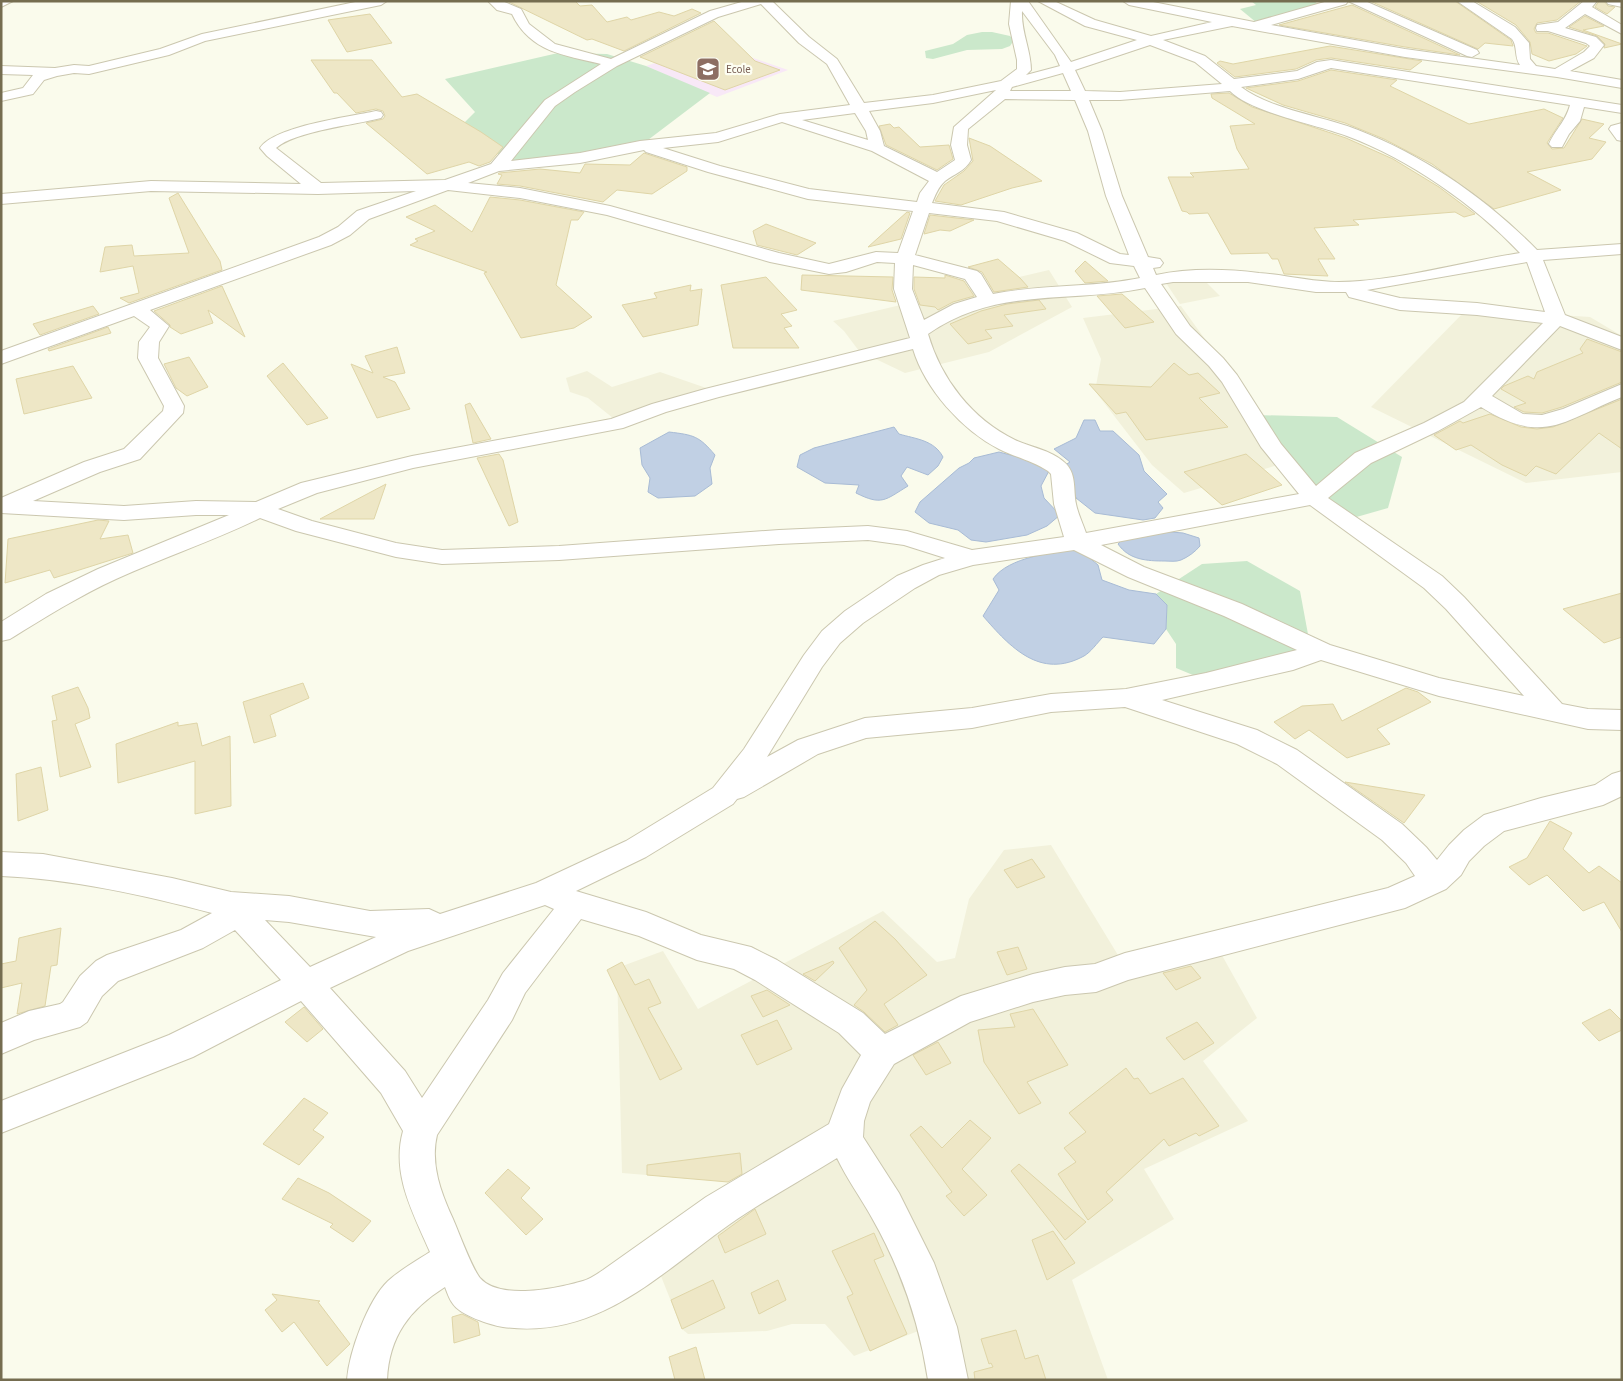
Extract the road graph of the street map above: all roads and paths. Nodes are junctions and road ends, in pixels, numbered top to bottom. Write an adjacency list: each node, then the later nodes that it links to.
1 (8, 1): 14 (street)
2 (381, 1): 28 (street)
3 (494, 1): 23 (street)
4 (759, 1): 23 (street)
5 (765, 1): 36 (street)
6 (1017, 1): 32 (street)
7 (1021, 1): 25 (street)
8 (1044, 1): 22 (street)
9 (1129, 1): 17 (street)
10 (1342, 1): 18 (street)
11 (1354, 1): 24 (street)
12 (1463, 1): 20 (street)
13 (1612, 1): 16 (street)
14 (1, 3)
15 (1587, 3): 19 (street); 21 (street)
16 (1622, 3)
17 (1232, 22): 18 (street); 22 (street)
18 (1256, 26): 24 (street)
19 (1552, 28): 20 (street); 29 (street)
20 (1510, 30): 27 (street)
21 (1622, 30)
22 (1150, 40): 25 (street); 31 (street)
23 (612, 64): 45 (street)
24 (1511, 68): 27 (street)
25 (1066, 69): 32 (street); 33 (street)
26 (1, 70): 28 (street)
27 (1533, 71): 29 (street)
28 (55, 72): 34 (street)
29 (1557, 73): 30 (street)
30 (1622, 84)
31 (1232, 86): 33 (street); 35 (street); 52 (street)
32 (1003, 89): 33 (street); 36 (street); 46 (street)
33 (1079, 94): 54 (street)
34 (1, 97)
35 (1578, 103): 37 (street); 42 (street)
36 (859, 108): 39 (street); 44 (street)
37 (1622, 109)
38 (376, 115): 48 (street)
39 (780, 118): 43 (street); 44 (street)
40 (1622, 126): 41 (street)
41 (1622, 137)
42 (1557, 144)
43 (640, 146): 45 (street); 50 (street)
44 (878, 148): 46 (street)
45 (497, 166): 47 (street)
46 (938, 179): 50 (street)
47 (445, 185): 48 (street); 53 (street); 59 (street)
48 (318, 189): 49 (street)
49 (1, 200)
50 (924, 207): 53 (street); 54 (street)
51 (1622, 249): 52 (street)
52 (1533, 256): 57 (street); 60 (street)
53 (905, 258): 58 (street); 61 (street)
54 (1141, 262): 55 (street); 56 (street)
55 (1238, 277): 56 (street); 57 (street)
56 (1150, 282): 58 (street); 66 (street)
57 (1327, 287): 60 (street)
58 (988, 300): 61 (street)
59 (137, 310): 63 (street); 67 (street)
60 (1557, 319): 62 (street); 65 (street)
61 (919, 337): 68 (street); 69 (street)
62 (1622, 344)
63 (1, 358)
64 (1622, 390): 65 (street)
65 (1479, 397): 66 (street)
66 (1314, 498): 69 (street); 74 (street)
67 (2, 507): 68 (street)
68 (258, 509): 70 (street); 71 (street)
69 (1077, 542): 70 (street); 72 (street)
70 (971, 558): 77 (street)
71 (1, 633)
72 (1321, 651): 73 (street); 74 (street)
73 (1126, 698): 77 (street); 79 (street)
74 (1554, 712): 75 (street)
75 (1622, 720)
76 (1616, 791): 79 (street)
77 (723, 796): 80 (street)
78 (1, 864): 81 (street)
79 (1435, 880): 85 (street)
80 (560, 898): 82 (street); 85 (street); 87 (street)
81 (235, 909): 82 (street); 83 (street); 84 (street)
82 (454, 921): 83 (street)
83 (306, 984): 86 (street); 87 (street)
84 (1, 1039)
85 (882, 1053): 88 (street)
86 (1, 1117)
87 (421, 1129): 89 (street)
88 (845, 1134): 89 (street); 91 (street)
89 (452, 1260): 90 (street)
90 (365, 1379)
91 (948, 1380)

